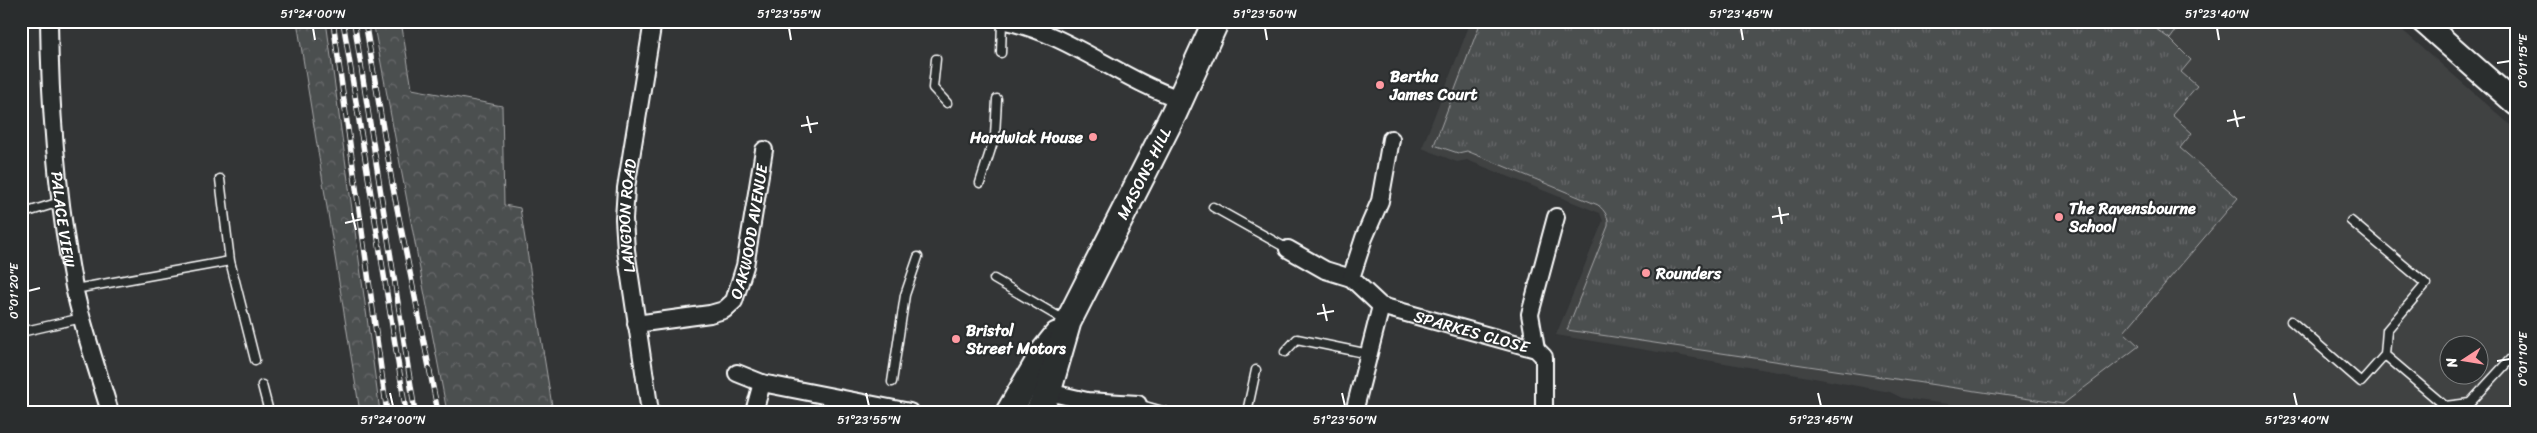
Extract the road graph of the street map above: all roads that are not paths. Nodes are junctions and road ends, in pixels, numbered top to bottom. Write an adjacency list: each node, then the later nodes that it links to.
1 (49, 21): 16 (street, PALACE VIEW)
2 (653, 21): 31 (street, LANGDON ROAD)
3 (1004, 21): 6 (lane); 9 (street)
4 (1216, 21): 9 (main road, MASONS HILL)
5 (2422, 21): 11 (main road)
6 (1001, 53)
7 (936, 59): 10 (lane)
8 (997, 99): 15 (lane)
9 (1180, 99): 29 (main road, MASONS HILL)
10 (947, 103)
11 (2516, 104)
12 (1392, 139): 24 (street)
13 (764, 150): 31 (street, OAKWOOD AVENUE)
14 (220, 179): 23 (lane)
15 (980, 183)
16 (60, 202): 18 (lane); 26 (street, PALACE VIEW)
17 (1213, 207): 21 (lane)
18 (21, 214)
19 (1556, 218): 33 (street)
20 (2352, 221): 37 (lane)
21 (1288, 250): 24 (street, SPARKES CLOSE)
22 (918, 257): 41 (lane)
23 (230, 261): 26 (lane); 38 (lane)
24 (1351, 278): 27 (street, SPARKES CLOSE)
25 (994, 279): 29 (lane)
26 (75, 289): 28 (street, PALACE VIEW)
27 (1381, 306): 33 (street, SPARKES CLOSE); 36 (street)
28 (82, 318): 32 (lane); 47 (street, PALACE VIEW)
29 (1068, 322): 44 (main road, MASONS HILL); 52 (main road, MASONS HILL)
30 (2291, 322): 37 (lane)
31 (636, 324): 49 (street, LANGDON ROAD)
32 (21, 332)
33 (1536, 349): 56 (street, SPARKES CLOSE)
34 (1285, 352): 36 (lane)
35 (2516, 353): 37 (lane)
36 (1369, 354): 55 (street)
37 (2385, 355)
38 (255, 360)
39 (1256, 370): 54 (lane)
40 (737, 372): 42 (street)
41 (892, 382)
42 (762, 383): 46 (street); 50 (street)
43 (262, 385): 48 (lane)
44 (1043, 402): 45 (street)
45 (1138, 404): 53 (lane)
46 (854, 406): 51 (street)
47 (110, 412)
48 (269, 412)
49 (650, 412)
50 (754, 412)
51 (910, 412)
52 (1009, 412)
53 (1166, 412)
54 (1247, 412)
55 (1354, 412)
56 (1544, 412)

